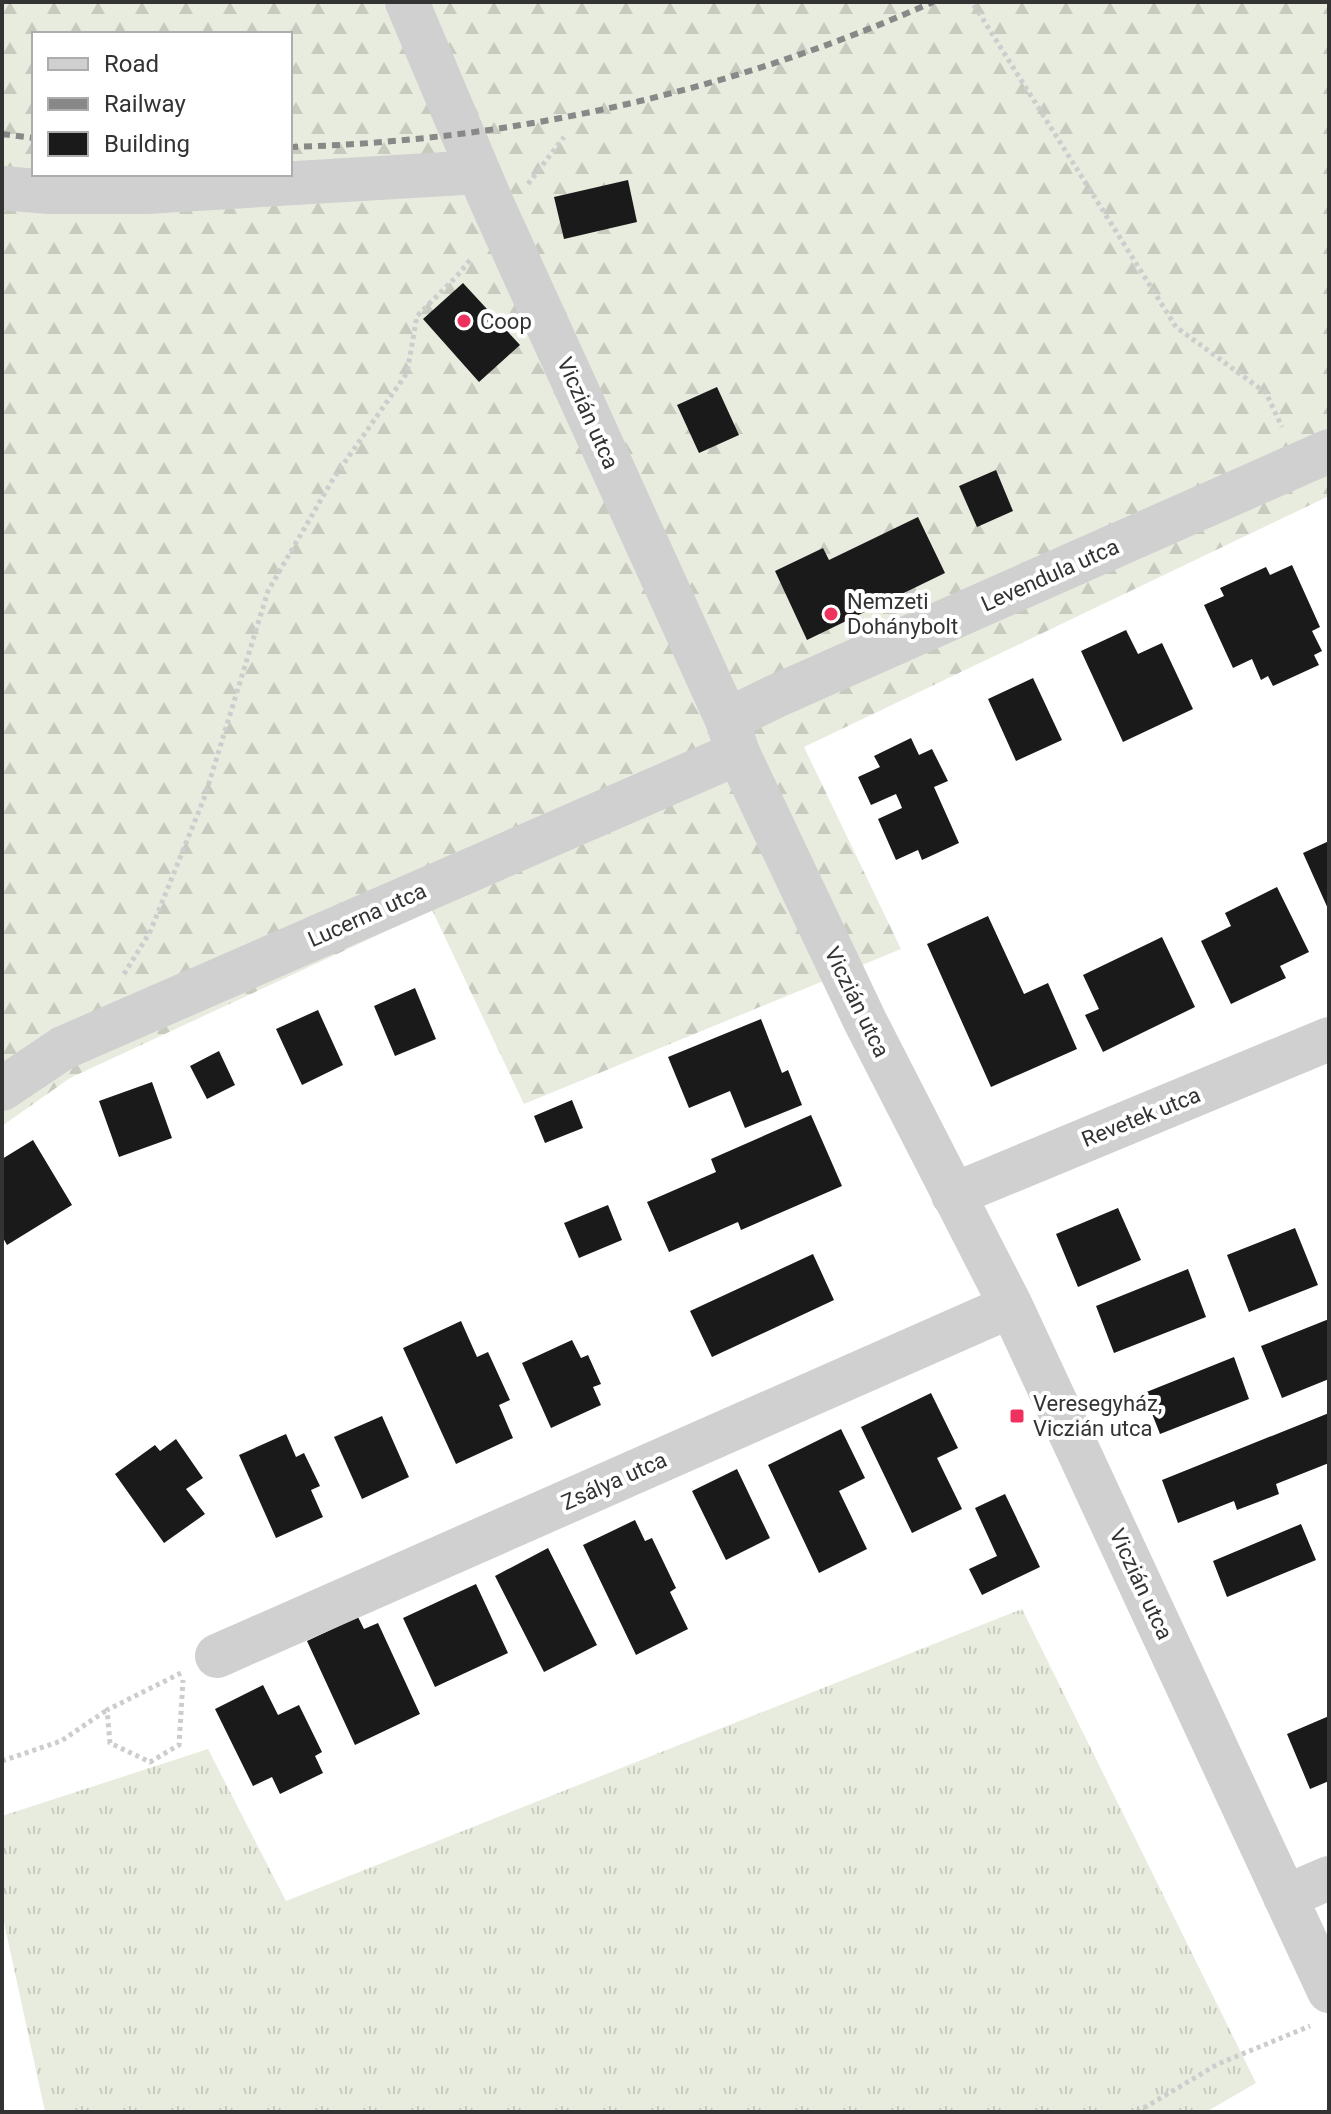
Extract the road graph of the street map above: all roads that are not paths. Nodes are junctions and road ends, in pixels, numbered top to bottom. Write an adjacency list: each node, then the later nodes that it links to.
1 (407, 2): 2 (street, Viczián utca)
2 (479, 172): 3 (street); 5 (street, Viczián utca)
3 (2, 188)
4 (1314, 458): 5 (street, Levendula utca)
5 (733, 736): 7 (street, Lucerna utca); 8 (street, Viczián utca)
6 (1329, 1039): 8 (street, Revetek utca)
7 (2, 1089)
8 (953, 1195): 9 (street, Viczián utca)
9 (1011, 1306): 10 (street, Zsálya utca); 12 (street, Viczián utca)
10 (217, 1656)
11 (1329, 1878): 12 (street)
12 (1285, 1897): 13 (street, Viczián utca)
13 (1322, 2008)

